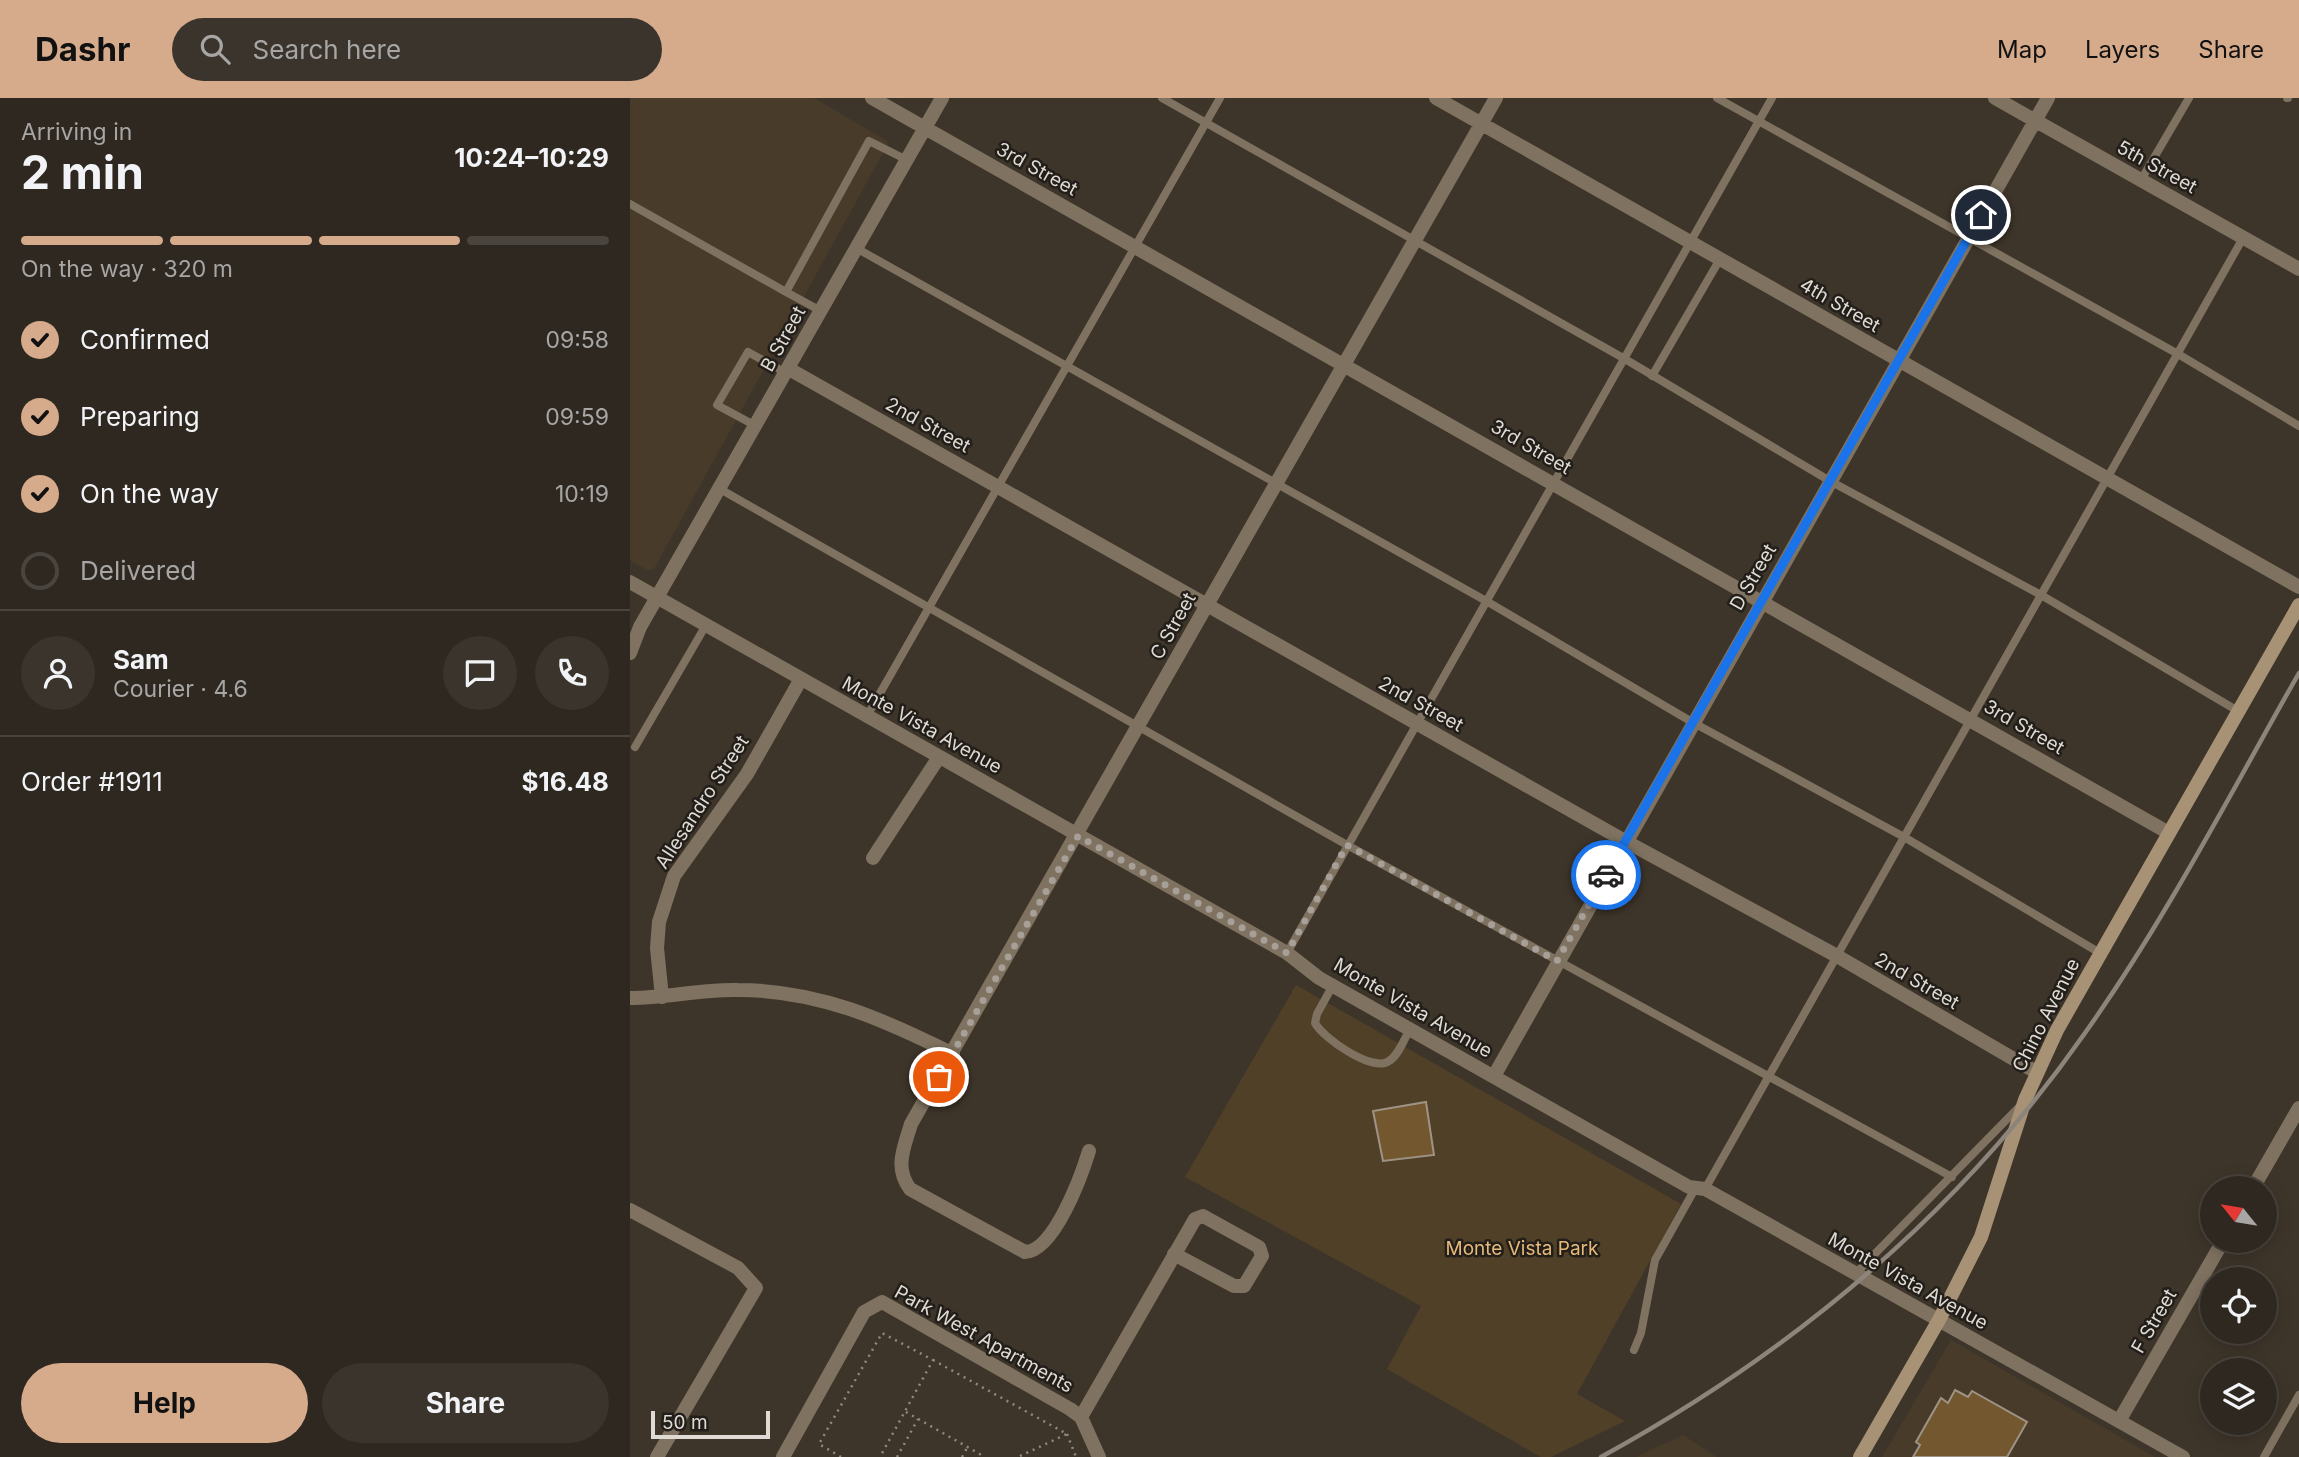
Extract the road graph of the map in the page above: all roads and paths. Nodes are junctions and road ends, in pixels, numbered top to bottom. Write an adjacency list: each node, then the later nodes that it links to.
1 (872, 98): 16 (street, 3rd Street)
2 (942, 98): 16 (street, B Street)
3 (1162, 98): 14 (lane)
4 (1220, 98): 14 (lane)
5 (1436, 98): 15 (street, 4th Street)
6 (1496, 98): 15 (street, C Street)
7 (1717, 98): 12 (lane)
8 (1772, 98): 12 (lane)
9 (1995, 98): 13 (street, 5th Street)
10 (2048, 98): 13 (street, D Street)
11 (2189, 98): 18 (lane)
12 (1759, 121): 21 (lane); 23 (lane)
13 (2035, 121): 18 (street, 5th Street); 21 (street, D Street)
14 (1205, 122): 22 (lane); 24 (lane)
15 (1481, 124): 22 (street, C Street); 23 (street, 4th Street)
16 (925, 128): 17 (street, B Street); 24 (street, 3rd Street)
17 (906, 160): 25 (street, B Street); 28 (lane)
18 (2141, 180): 20 (street, 5th Street)
19 (630, 204): 28 (lane)
20 (2244, 238): 27 (street, 5th Street); 30 (lane)
21 (1968, 239): 30 (lane); 32 (street, D Street)
22 (1415, 241): 31 (lane); 34 (street, C Street)
23 (1689, 242): 26 (street, 4th Street); 31 (lane)
24 (1135, 246): 33 (lane); 34 (street, 3rd Street)
25 (856, 248): 29 (street, B Street); 33 (lane)
26 (1720, 259): 32 (street, 4th Street); 36 (lane)
27 (2299, 269)
28 (786, 292): 29 (lane)
29 (821, 311): 35 (street, B Street)
30 (2178, 354): 38 (lane); 39 (lane)
31 (1625, 359): 36 (lane); 41 (lane)
32 (1899, 361): 39 (street, 4th Street); 40 (street, D Street)
33 (1069, 364): 42 (lane); 43 (lane)
34 (1344, 364): 41 (street, 3rd Street); 42 (street, C Street)
35 (787, 371): 37 (street, B Street); 37 (lane); 43 (street, 2nd Street)
36 (1652, 376): 40 (lane)
37 (756, 426): 44 (street, B Street)
38 (2299, 426)
39 (2107, 478): 46 (street, 4th Street); 47 (lane)
40 (1830, 481): 47 (lane); 50 (street, D Street)
41 (1554, 482): 49 (lane); 50 (street, 3rd Street)
42 (1278, 483): 49 (lane); 51 (street, C Street)
43 (997, 486): 51 (street, 2nd Street); 53 (lane)
44 (720, 489): 48 (street, B Street); 53 (lane)
45 (630, 582): 48 (street, Monte Vista Avenue)
46 (2299, 587)
47 (2041, 595): 57 (lane); 59 (lane)
48 (658, 598): 54 (street, Monte Vista Avenue); 55 (street, B Street)
49 (1488, 601): 60 (lane); 61 (lane)
50 (1762, 601): 59 (street, 3rd Street); 60 (street, D Street)
51 (1206, 605): 61 (street, 2nd Street); 62 (street, C Street)
52 (2299, 605): 57 (main road, Chino Avenue)
53 (930, 608): 58 (lane); 62 (lane)
54 (706, 625): 56 (street, Monte Vista Avenue); 63 (lane)
55 (630, 653)
56 (801, 679): 58 (street, Monte Vista Avenue); 76 (street, Allesandro Street)
57 (2238, 711): 65 (main road, Chino Avenue)
58 (867, 716): 64 (street, Monte Vista Avenue)
59 (1971, 719): 65 (street, 3rd Street); 67 (lane)
60 (1692, 722): 67 (lane); 68 (street, D Street)
61 (1416, 723): 68 (street, 2nd Street); 69 (lane)
62 (1139, 725): 66 (street, C Street); 69 (lane)
63 (635, 747)
64 (939, 757): 66 (street, Monte Vista Avenue); 70 (street)
65 (2169, 833): 72 (main road, Chino Avenue)
66 (1078, 836): 71 (street, Monte Vista Avenue); 79 (street, C Street)
67 (1904, 837): 72 (lane); 73 (lane)
68 (1625, 841): 73 (street, 2nd Street); 74 (street, D Street)
69 (1347, 845): 71 (lane); 74 (lane)
70 (873, 858)
71 (1287, 953): 75 (street, Monte Vista Avenue)
72 (2100, 953): 80 (main road, Chino Avenue)
73 (1837, 956): 80 (street, 2nd Street); 81 (lane)
74 (1557, 961): 81 (lane); 82 (street, D Street)
75 (1333, 985): 78 (street, Monte Vista Avenue); 78 (lane)
76 (662, 997): 77 (street); 79 (street)
77 (630, 998)
78 (1410, 1029): 82 (street, Monte Vista Avenue)
79 (953, 1054): 85 (street, C Street)
80 (2036, 1072): 83 (main road, Chino Avenue)
81 (1769, 1075): 87 (lane); 88 (lane)
82 (1494, 1076): 88 (street, Monte Vista Avenue)
83 (2025, 1100): 87 (lane); 93 (main road, Chino Avenue)
84 (2299, 1108): 86 (street)
85 (1089, 1152)
86 (2260, 1176)
87 (1952, 1177): 92 (lane)
88 (1700, 1188): 92 (street, Monte Vista Avenue); 94 (lane)
89 (630, 1210): 103 (street)
90 (2216, 1253): 100 (street, F Street)
91 (1174, 1254): 91 (street, Park West Apartments); 98 (street, Park West Apartments)
92 (1857, 1272): 93 (street, Monte Vista Avenue)
93 (1939, 1320): 100 (street, Monte Vista Avenue); 113 (main road, Chino Avenue)
94 (1634, 1350)
95 (933, 1360): 97 (path); 101 (path); 105 (path)
96 (2299, 1395): 115 (lane)
97 (905, 1412): 99 (path); 106 (path)
98 (1081, 1417): 104 (street, Park West Apartments); 112 (street, Park West Apartments)
99 (918, 1419): 102 (path); 107 (path)
100 (2119, 1421): 114 (street, Monte Vista Avenue)
101 (1067, 1434): 110 (path); 111 (path)
102 (968, 1447): 108 (path); 109 (path)
103 (657, 1457)
104 (785, 1457)
105 (841, 1457)
106 (880, 1457)
107 (897, 1457)
108 (962, 1457)
109 (985, 1457)
110 (1018, 1457)
111 (1076, 1457)
112 (1099, 1457)
113 (1860, 1457)
114 (2183, 1457)
115 (2264, 1457)

